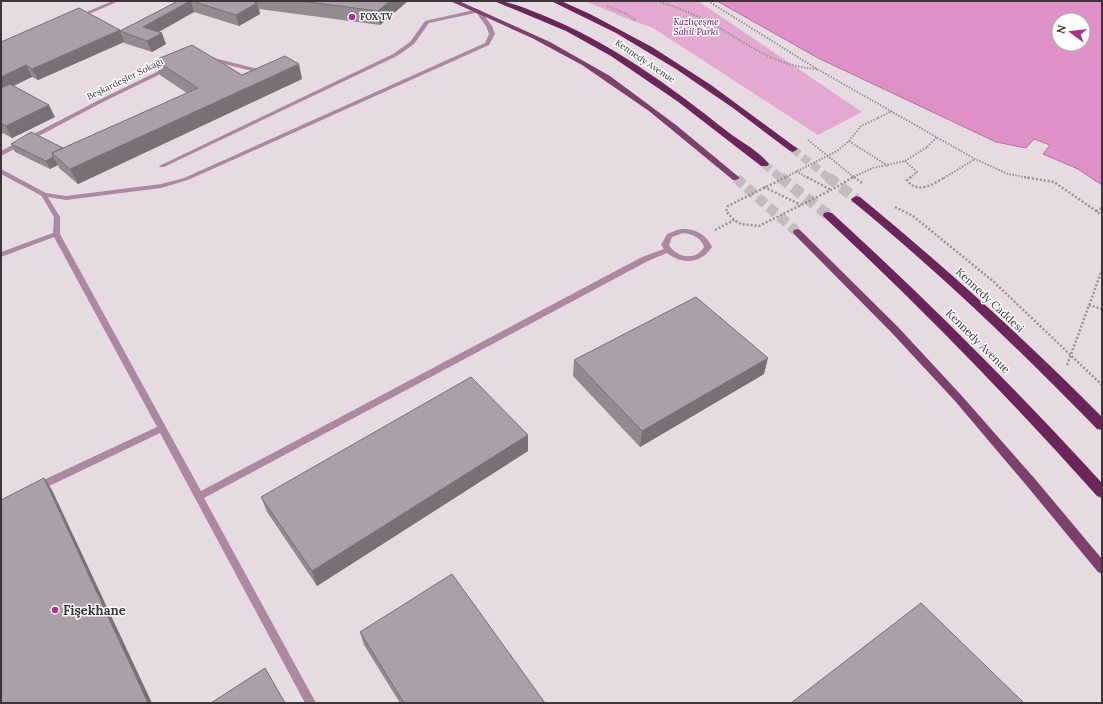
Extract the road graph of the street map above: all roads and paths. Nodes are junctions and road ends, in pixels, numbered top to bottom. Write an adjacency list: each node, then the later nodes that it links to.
1 (116, 1): 10 (street)
2 (453, 1): 8 (main road)
3 (498, 1): 23 (highway, Kennedy Avenue)
4 (556, 1): 19 (highway, Kennedy Avenue)
5 (657, 1): 13 (path)
6 (708, 1): 13 (path)
7 (602, 4): 9 (path)
8 (478, 11): 24 (street); 28 (main road); 32 (street)
9 (628, 14)
10 (73, 19)
11 (205, 58): 14 (street)
12 (175, 64): 20 (street, Beşkardeşler Sokağı)
13 (817, 69): 15 (path)
14 (265, 73)
15 (892, 111): 16 (path); 18 (path, bridge)
16 (937, 137): 21 (path); 22 (path, bridge)
17 (810, 141): 29 (path)
18 (849, 141): 25 (path); 27 (path, bridge)
19 (793, 148)
20 (1, 154)
21 (975, 159): 22 (path); 37 (path)
22 (905, 161): 25 (path, bridge)
23 (764, 164)
24 (162, 166)
25 (888, 166): 31 (path, bridge)
26 (1, 171): 32 (street)
27 (796, 171): 30 (path, bridge); 31 (path)
28 (736, 178)
29 (866, 186)
30 (764, 187): 35 (path); 35 (path, bridge)
31 (831, 190): 35 (path, bridge)
32 (44, 195): 41 (street)
33 (856, 199): 50 (highway, Kennedy Caddesi)
34 (890, 204): 47 (path)
35 (801, 205)
36 (1102, 208): 37 (path)
37 (1096, 211): 39 (path)
38 (828, 215): 53 (highway, Kennedy Avenue)
39 (1102, 215)
40 (797, 232): 55 (main road)
41 (56, 234): 43 (street); 51 (street)
42 (667, 250): 42 (street); 54 (street)
43 (1, 255)
44 (1102, 270): 45 (path)
45 (1089, 305): 46 (path); 47 (path)
46 (1102, 308)
47 (1071, 355): 48 (path); 49 (path)
48 (1066, 367)
49 (1102, 385)
50 (1102, 425)
51 (161, 429): 52 (street); 54 (street)
52 (29, 491)
53 (1102, 492)
54 (198, 497): 56 (street)
55 (1102, 568)
56 (311, 703)

